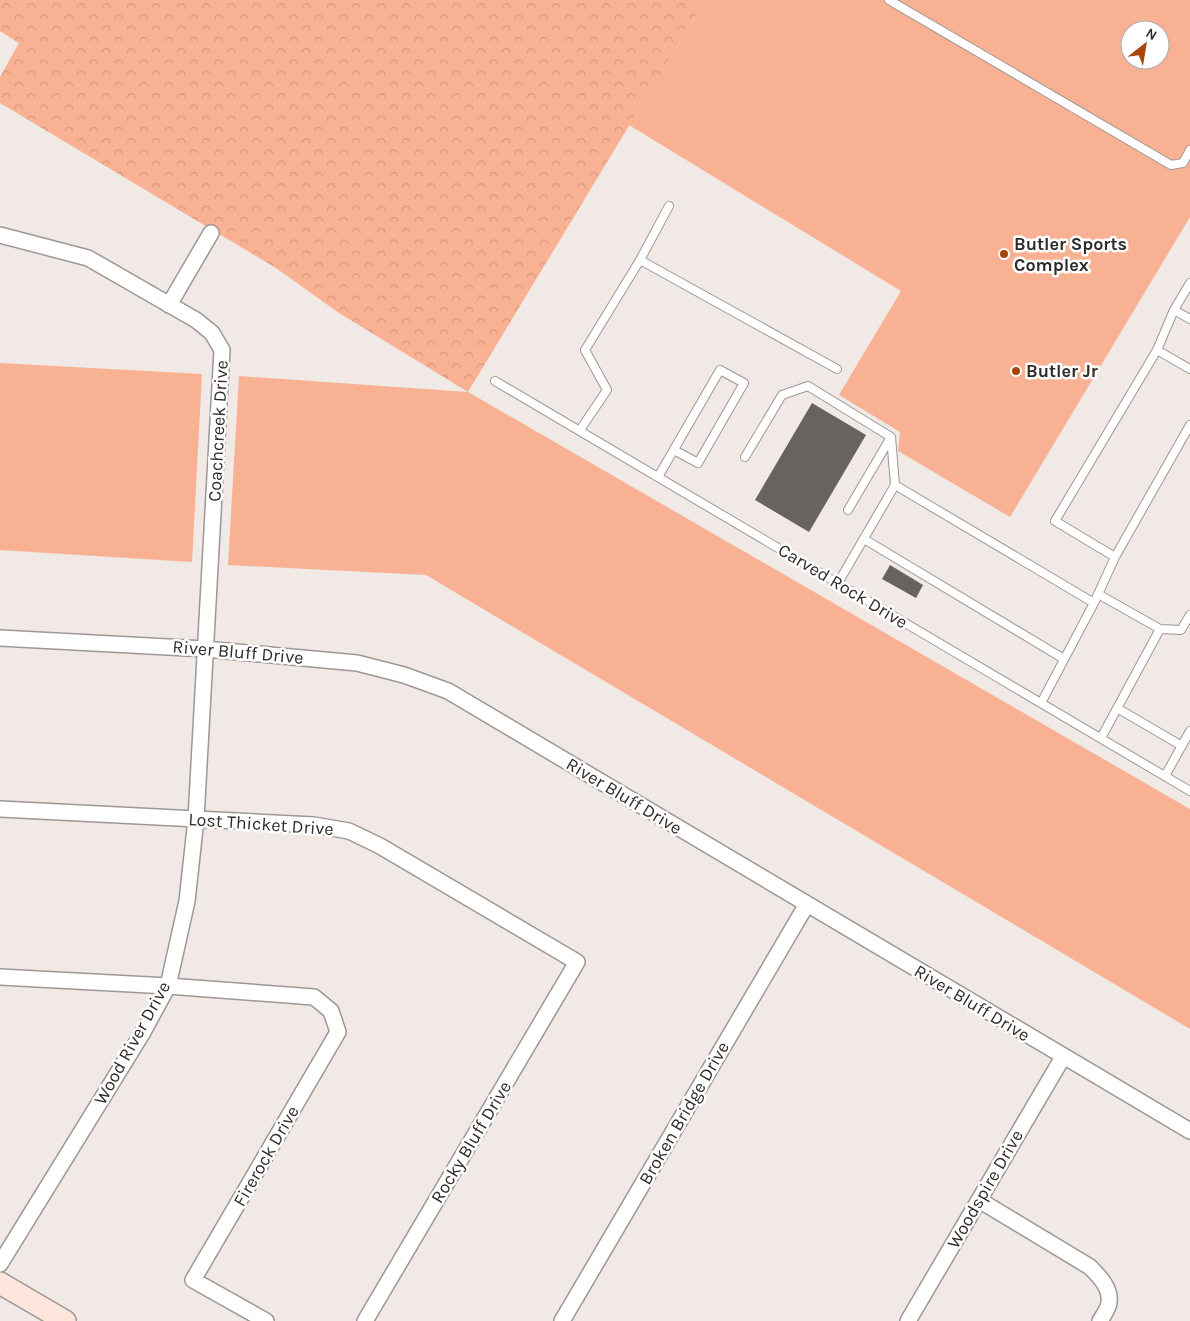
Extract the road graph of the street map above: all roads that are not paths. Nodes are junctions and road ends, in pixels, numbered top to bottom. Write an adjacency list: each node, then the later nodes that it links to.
1 (890, 0): 2 (lane)
2 (1190, 150)
3 (669, 206): 6 (lane)
4 (211, 233): 8 (street)
5 (0, 235): 8 (street, Coachcreek Drive)
6 (640, 260): 12 (lane); 16 (lane)
7 (1190, 283): 9 (lane)
8 (170, 304): 31 (street, Coachcreek Drive)
9 (1174, 310): 10 (lane); 11 (lane)
10 (1190, 319)
11 (1157, 350): 13 (lane); 24 (lane)
12 (837, 369)
13 (1190, 369)
14 (495, 381): 16 (lane, Carved Rock Drive)
15 (1190, 426): 24 (lane)
16 (580, 430): 20 (lane, Carved Rock Drive)
17 (891, 437): 19 (lane); 21 (lane); 22 (lane)
18 (674, 450): 18 (lane); 20 (lane)
19 (745, 458)
20 (658, 477): 25 (lane, Carved Rock Drive)
21 (895, 485): 23 (lane); 27 (lane)
22 (848, 510)
23 (864, 538): 25 (lane); 32 (lane)
24 (1114, 557): 26 (lane)
25 (838, 583): 33 (lane, Carved Rock Drive)
26 (1098, 594): 27 (lane); 29 (lane)
27 (1094, 603): 32 (lane)
28 (1190, 614): 29 (lane)
29 (1160, 629): 34 (lane)
30 (0, 638): 31 (street, River Bluff Drive)
31 (205, 649): 41 (street, Wood River Drive); 42 (street, River Bluff Drive)
32 (1064, 660): 33 (lane)
33 (1041, 703): 36 (lane, Carved Rock Drive)
34 (1117, 708): 36 (lane); 37 (lane)
35 (1190, 731): 37 (lane)
36 (1101, 738): 38 (lane, Carved Rock Drive)
37 (1182, 746): 38 (lane)
38 (1165, 776): 39 (lane, Carved Rock Drive)
39 (1190, 791)
40 (0, 808): 41 (street, Lost Thicket Drive)
41 (196, 819): 43 (street, Lost Thicket Drive); 45 (street, Wood River Drive)
42 (807, 904): 46 (street, River Bluff Drive); 54 (street, Broken Bridge Drive)
43 (578, 962): 53 (street, Rocky Bluff Drive)
44 (0, 977): 45 (street)
45 (168, 986): 49 (street, Wood River Drive); 52 (street, Firerock Drive)
46 (1063, 1057): 47 (street, River Bluff Drive); 48 (street, Woodspire Drive)
47 (1190, 1131)
48 (979, 1200): 55 (street, Woodspire Drive); 56 (street)
49 (0, 1264)
50 (0, 1282): 51 (main road)
51 (65, 1321)
52 (266, 1321)
53 (365, 1321)
54 (562, 1321)
55 (908, 1321)
56 (1100, 1321)

